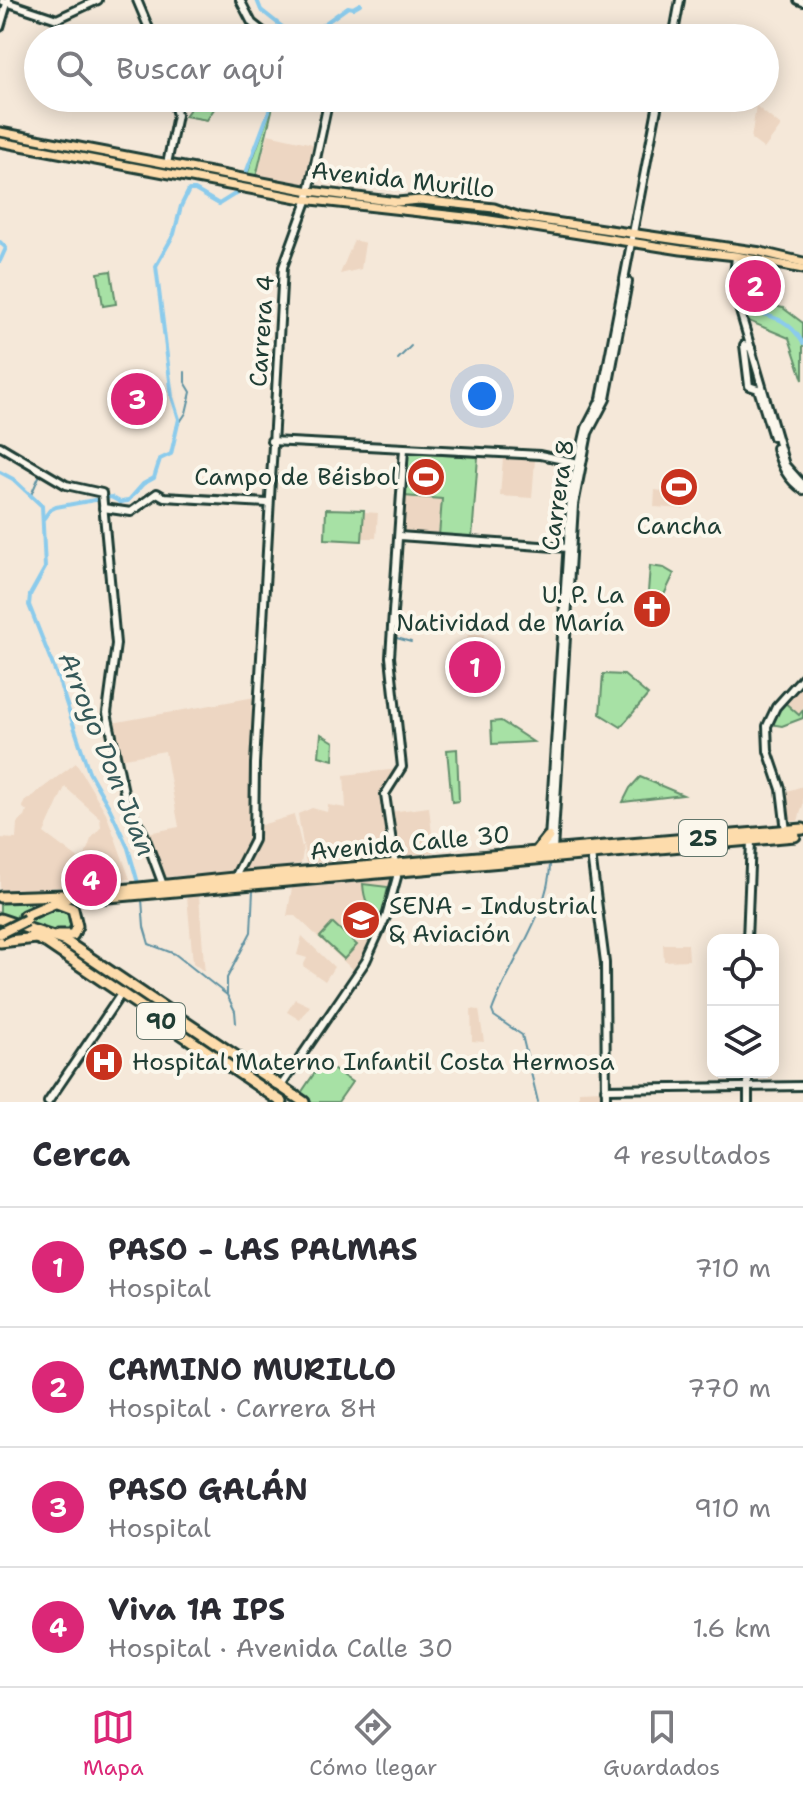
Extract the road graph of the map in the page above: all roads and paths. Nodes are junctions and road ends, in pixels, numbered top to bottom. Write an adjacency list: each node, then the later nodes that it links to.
1 (98, 0): 5 (street)
2 (137, 0): 7 (street)
3 (238, 0): 8 (street); 9 (street)
4 (679, 0): 10 (street)
5 (5, 1): 6 (street); 11 (street)
6 (0, 9)
7 (147, 24)
8 (248, 24)
9 (253, 24)
10 (675, 24)
11 (0, 27)
12 (176, 112): 17 (street)
13 (324, 112): 18 (street, Carrera 4)
14 (658, 112): 19 (street, Carrera 8)
15 (0, 132): 17 (main road, Avenida Murillo)
16 (0, 142): 18 (main road, Avenida Murillo)
17 (167, 164): 18 (main road, Avenida Murillo)
18 (306, 195): 19 (main road, Avenida Murillo); 20 (main road, Avenida Murillo); 25 (street, Carrera 4)
19 (635, 233): 20 (street, Carrera 8); 22 (main road, Avenida Murillo)
20 (633, 242): 21 (main road, Avenida Murillo); 28 (street, Carrera 8)
21 (736, 256): 23 (main road, Avenida Murillo); 24 (street)
22 (803, 262)
23 (803, 269)
24 (748, 346): 29 (street); 29 (street)
25 (272, 441): 27 (street); 32 (street, Carrera 4); 35 (street, Carrera 4)
26 (0, 446): 31 (street)
27 (404, 449): 28 (street); 33 (street)
28 (579, 463): 34 (street, Carrera 8)
29 (783, 466): 30 (street)
30 (803, 488)
31 (103, 500): 32 (street); 45 (street)
32 (267, 503): 35 (street, Carrera 4)
33 (399, 536): 34 (street); 44 (street)
34 (570, 548): 39 (street, Carrera 8); 42 (street, Carrera 8)
35 (265, 572): 46 (street, Carrera 4)
36 (803, 677): 38 (street)
37 (803, 832): 38 (highway, Avenida Calle 30 / 25)
38 (787, 834): 40 (highway, Avenida Calle 30 / 25)
39 (548, 837): 41 (highway); 42 (street, Carrera 8)
40 (750, 837): 42 (highway, Avenida Calle 30 / 25); 43 (highway, Avenida Calle 30 / 25); 52 (street)
41 (536, 852): 42 (highway, Avenida Calle 30 / 25); 44 (highway, Avenida Calle 30 / 25)
42 (550, 854): 43 (highway, Avenida Calle 30 / 25); 44 (highway, Avenida Calle 30 / 25)
43 (591, 854): 66 (street)
44 (396, 868): 46 (highway, Avenida Calle 30 / 25); 62 (street)
45 (158, 882): 46 (highway, Avenida Calle 30 / 25); 47 (highway, Avenida Calle 30 / 25)
46 (234, 882): 49 (highway, Avenida Calle 30 / 25)
47 (71, 895): 48 (highway); 50 (highway, Avenida Calle 30 / 25)
48 (0, 899): 50 (highway)
49 (57, 903): 50 (highway, Avenida Calle 30 / 25); 53 (highway)
50 (26, 916): 51 (highway, 25, bridge)
51 (0, 926): 53 (highway, 90)
52 (747, 934)
53 (38, 935): 54 (highway); 55 (highway, 90); 56 (highway, 90)
54 (0, 942)
55 (85, 955): 56 (highway); 57 (highway, 90)
56 (73, 961): 58 (highway, 90)
57 (95, 961): 58 (highway); 61 (highway, 90)
58 (88, 971): 59 (highway, 90)
59 (121, 994): 65 (highway, 90); 67 (street)
60 (748, 1078): 64 (street)
61 (269, 1079): 62 (highway, 90); 65 (highway)
62 (281, 1086): 68 (highway); 70 (highway, 90)
63 (803, 1086): 64 (street)
64 (748, 1087): 66 (street); 72 (street)
65 (263, 1089): 68 (highway, 90)
66 (605, 1089): 71 (street)
67 (50, 1099): 69 (street)
68 (278, 1099)
69 (62, 1102)
70 (304, 1102)
71 (606, 1102)
72 (748, 1102)

